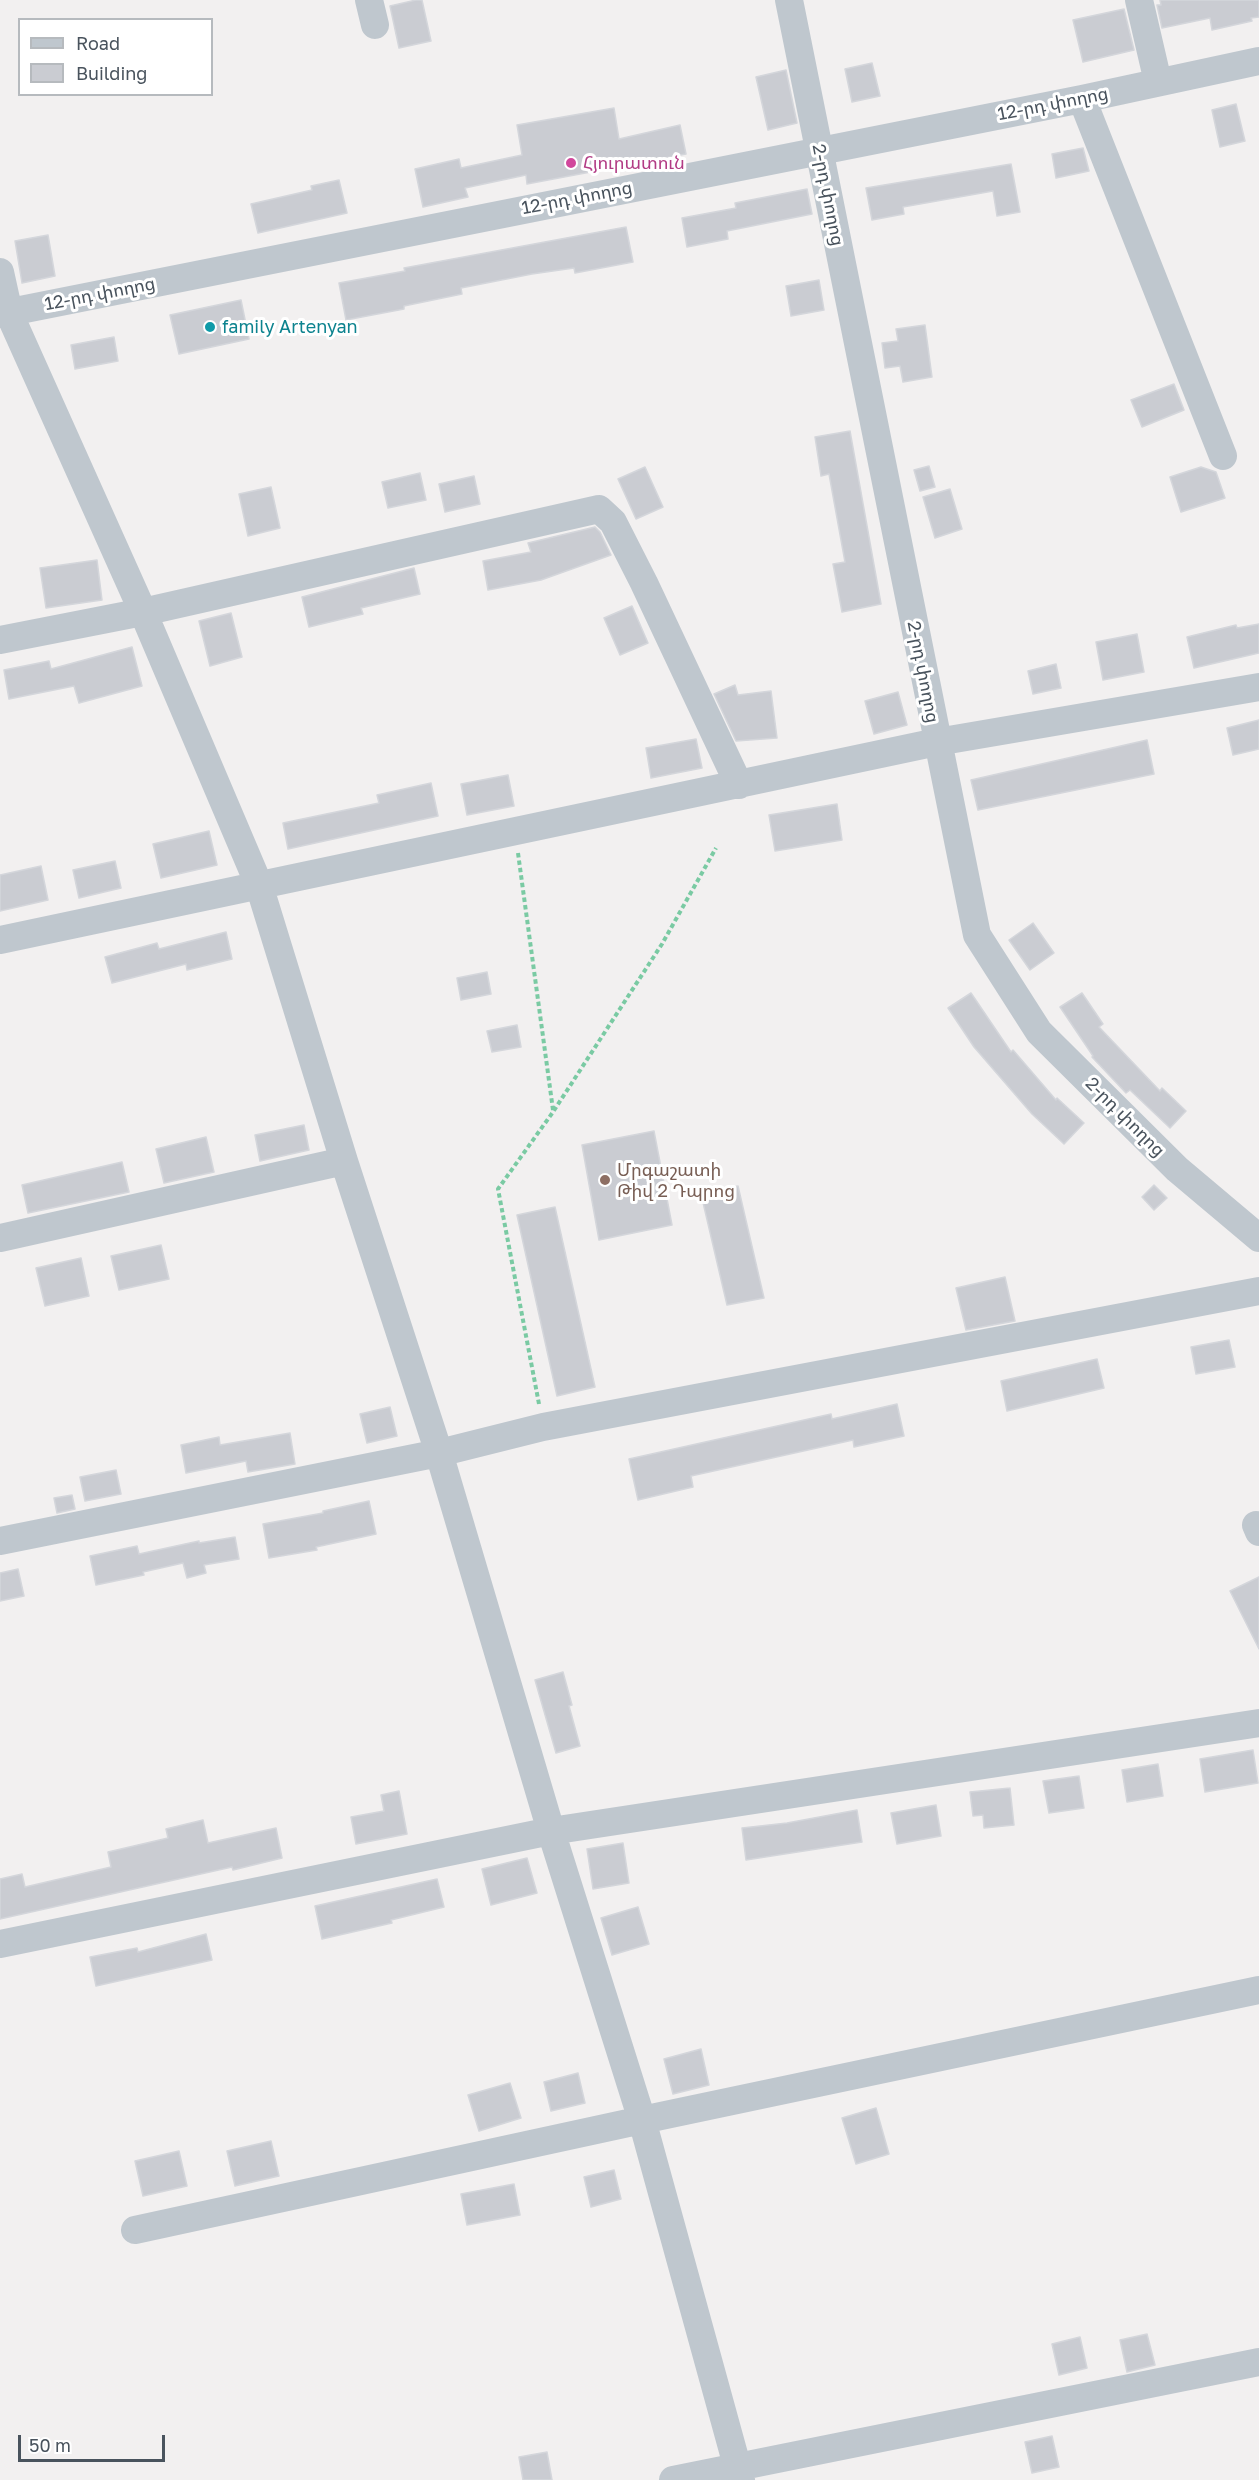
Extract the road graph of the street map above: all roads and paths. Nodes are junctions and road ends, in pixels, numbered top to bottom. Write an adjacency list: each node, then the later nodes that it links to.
1 (789, 0): 6 (street, 2-րդ փողոց)
2 (1139, 0): 4 (street)
3 (1259, 61): 4 (street, 12-րդ փողոց)
4 (1158, 82): 5 (street, 12-րդ փողոց)
5 (1082, 99): 6 (street, 12-րդ փողոց); 9 (street)
6 (819, 150): 8 (street, 12-րդ փողոց); 13 (street, 2-րդ փողոց)
7 (0, 272): 8 (street)
8 (4, 314): 10 (street)
9 (1223, 456)
10 (143, 612): 11 (street); 14 (street); 17 (street)
11 (0, 640)
12 (1259, 687): 13 (street)
13 (937, 742): 14 (street); 22 (street, 2-րդ փողոց)
14 (739, 785): 15 (street)
15 (515, 831): 17 (street); 19 (path)
16 (716, 848): 19 (path)
17 (259, 885): 18 (street); 20 (street)
18 (0, 940)
19 (553, 1112): 24 (path)
20 (344, 1161): 21 (street); 25 (street)
21 (0, 1238)
22 (1259, 1238)
23 (1259, 1292): 24 (street)
24 (543, 1427): 25 (street)
25 (439, 1453): 26 (street); 28 (street)
26 (0, 1541)
27 (1259, 1723): 28 (street)
28 (551, 1832): 29 (street); 31 (street)
29 (0, 1944)
30 (1259, 1990): 31 (street)
31 (642, 2120): 32 (street); 34 (street)
32 (135, 2230)
33 (1259, 2362): 34 (street)
34 (739, 2474): 35 (street)
35 (673, 2480)

